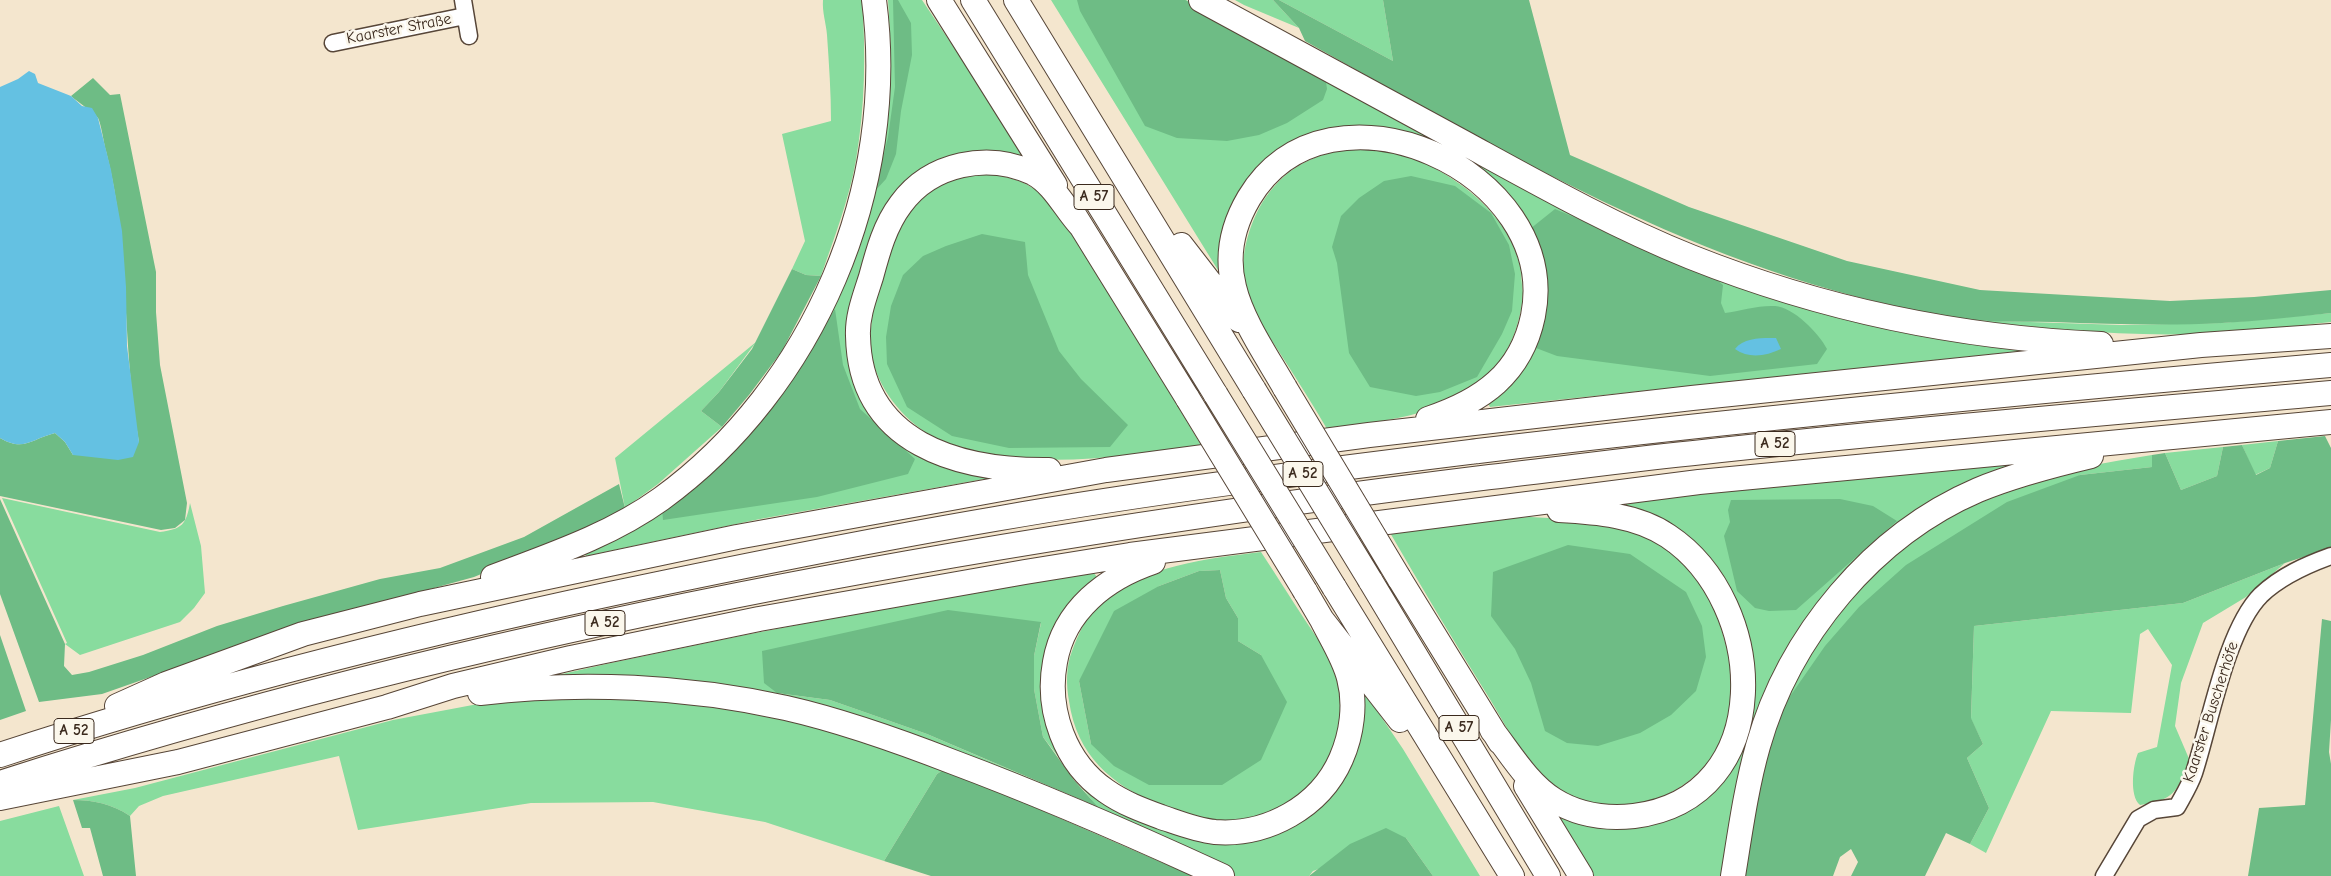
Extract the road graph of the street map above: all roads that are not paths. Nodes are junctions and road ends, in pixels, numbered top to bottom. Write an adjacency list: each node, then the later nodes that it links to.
1 (874, 0): 23 (highway)
2 (939, 0): 10 (highway)
3 (973, 0): 31 (highway, A 57, bridge)
4 (1016, 0): 9 (highway, A 57)
5 (1201, 0): 12 (highway)
6 (464, 8): 7 (street, Kaarster Straße); 8 (street, Kaarster Straße)
7 (469, 36)
8 (333, 42)
9 (1109, 150): 13 (highway); 34 (highway, A 57, bridge)
10 (1081, 226): 19 (highway); 24 (highway, bridge)
11 (2331, 336): 12 (highway)
12 (2200, 345): 17 (highway)
13 (1267, 356): 17 (highway); 26 (highway, bridge)
14 (2331, 365): 27 (highway, A 52)
15 (2331, 393): 29 (highway, A 52)
16 (2331, 422): 18 (highway)
17 (1369, 435): 19 (highway)
18 (2187, 436): 20 (highway); 36 (highway)
19 (1106, 470): 23 (highway)
20 (1490, 508): 21 (highway); 26 (highway)
21 (1197, 547): 24 (highway); 25 (highway)
22 (2331, 556): 37 (street, Kaarster Buscherhöfe)
23 (420, 604): 27 (highway)
24 (1322, 620): 31 (highway)
25 (387, 707): 30 (highway); 32 (highway)
26 (1492, 730): 35 (highway)
27 (34, 744): 28 (highway, A 52)
28 (0, 755)
29 (0, 783)
30 (0, 798)
31 (1470, 809): 33 (highway, A 57)
32 (1222, 876)
33 (1512, 876)
34 (1548, 876)
35 (1581, 876)
36 (1733, 876)
37 (2104, 876)

